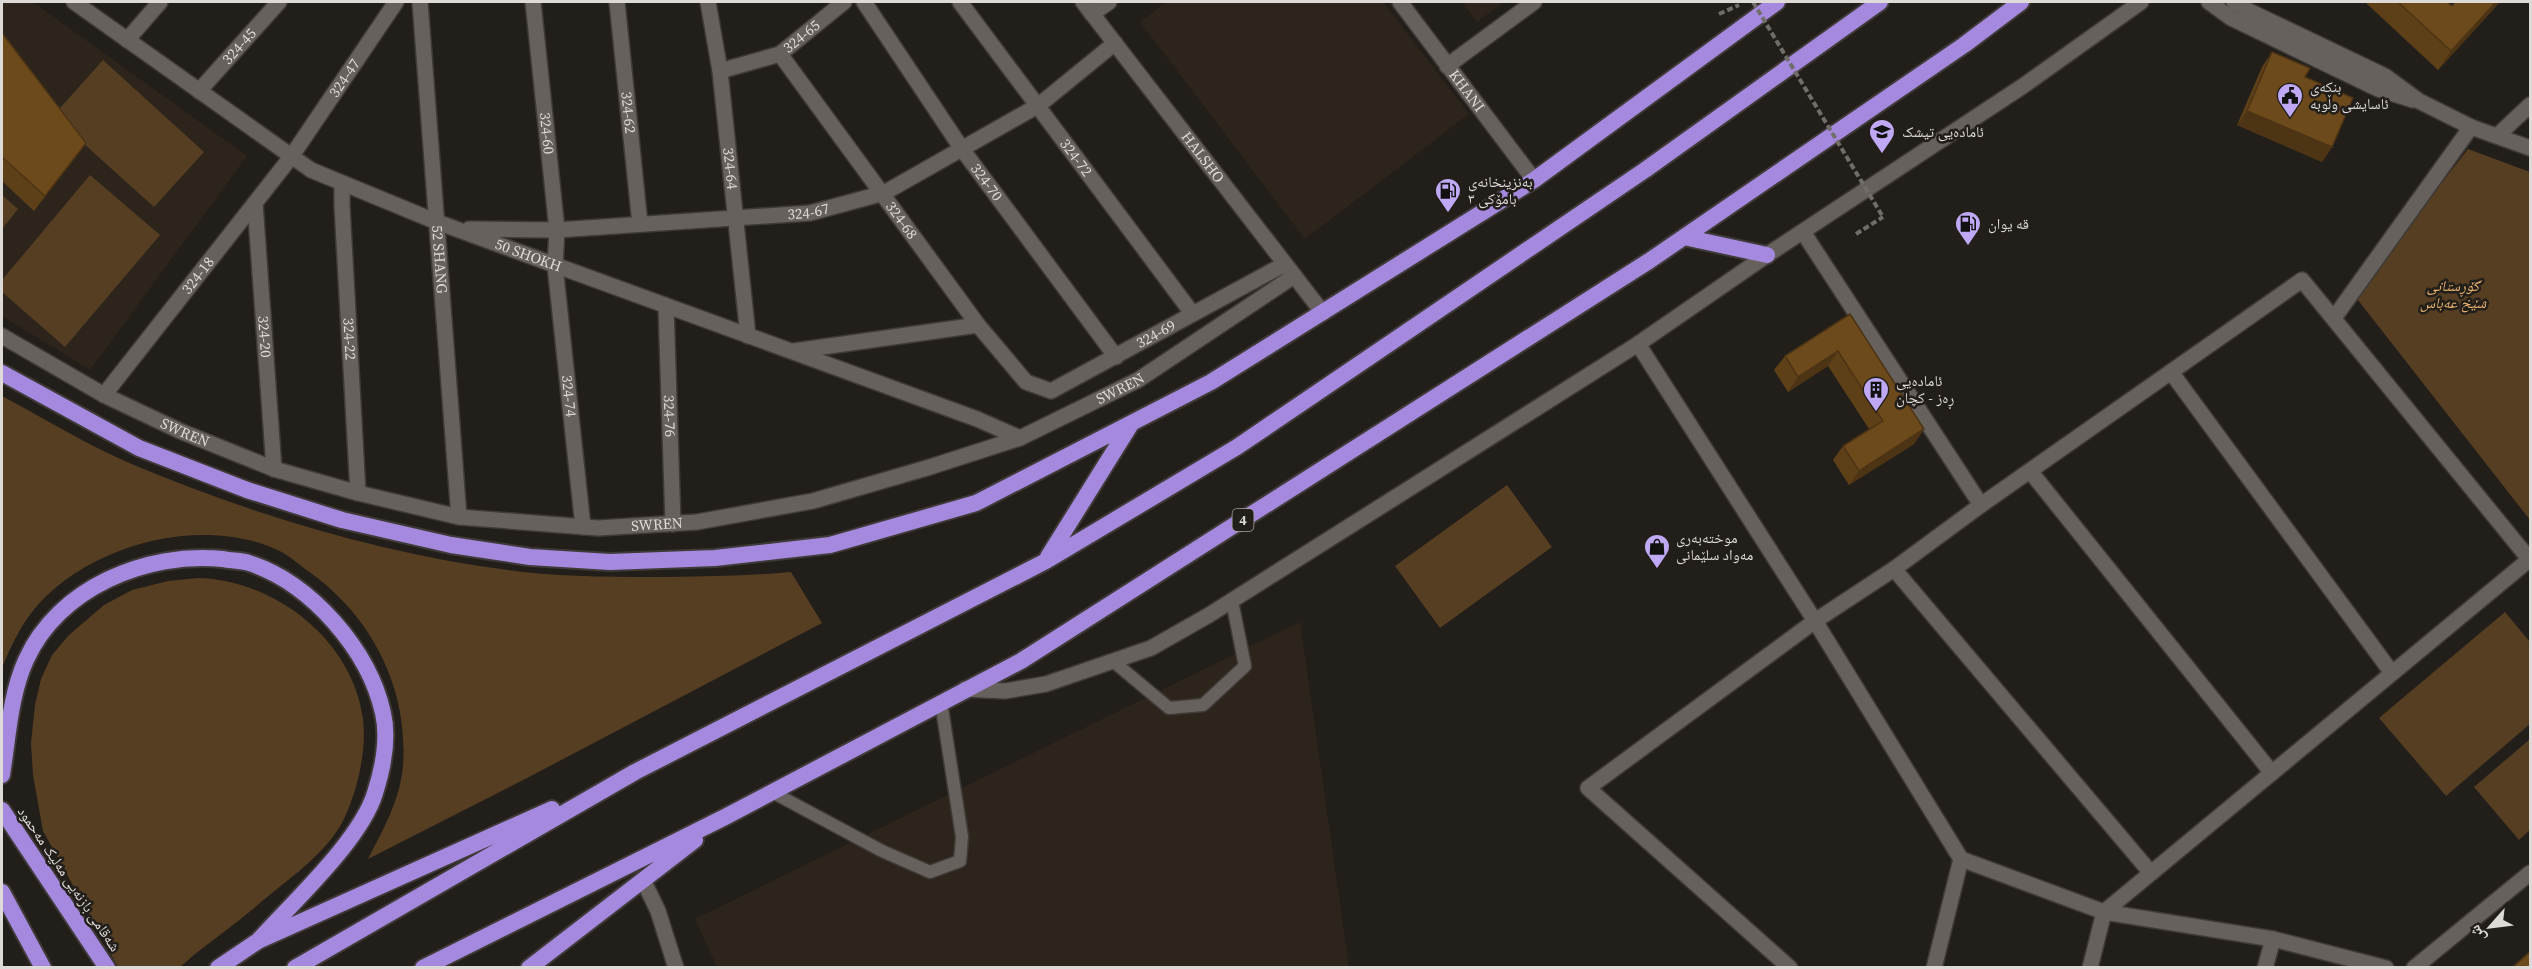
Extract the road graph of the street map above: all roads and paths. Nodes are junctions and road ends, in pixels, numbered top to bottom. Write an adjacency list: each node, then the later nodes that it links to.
1 (74, 2): 26 (street, 50 SHOKH)
2 (159, 2): 26 (street)
3 (279, 2): 31 (street, 324-45)
4 (396, 2): 39 (street, 324-47)
5 (420, 2): 45 (street, 52 SHANG)
6 (533, 2): 48 (street, 324-60)
7 (617, 2): 46 (street, 324-62)
8 (708, 2): 30 (street, 324-64)
9 (844, 2): 28 (street, 324-65)
10 (864, 2): 38 (street, 324-70)
11 (960, 2): 33 (street, 324-72)
12 (1083, 2): 24 (street, HALSHO)
13 (1110, 2): 24 (street)
14 (1400, 2): 29 (street, KHANI)
15 (1534, 2): 29 (street)
16 (1748, 2): 25 (path)
17 (1753, 2): 50 (path, bridge)
18 (1777, 2): 40 (highway)
19 (1880, 2): 80 (highway)
20 (2021, 2): 51 (highway, 4)
21 (2141, 2): 49 (street)
22 (2208, 2): 32 (street)
23 (2240, 3): 32 (street)
24 (1092, 14): 27 (street, HALSHO)
25 (1719, 14)
26 (127, 40): 31 (street, 50 SHOKH)
27 (1115, 43): 33 (street, 324-67); 53 (street, HALSHO)
28 (780, 54): 30 (street, 324-65); 42 (street, 324-68)
29 (1447, 66): 40 (street, KHANI)
30 (720, 71): 44 (street, 324-64)
31 (199, 91): 39 (street, 50 SHOKH)
32 (2419, 101): 35 (street)
33 (1039, 105): 38 (street, 324-67); 57 (street, 324-72)
34 (2530, 105): 36 (street)
35 (2471, 127): 36 (street); 59 (street)
36 (2497, 136): 37 (street)
37 (2530, 148)
38 (962, 149): 42 (street, 324-67); 65 (street, 324-70)
39 (291, 156): 41 (street, 50 SHOKH); 43 (street, 324-18)
40 (1534, 180): 58 (highway)
41 (342, 183): 45 (street, 50 SHOKH); 74 (street, 324-22)
42 (884, 193): 44 (street, 324-67); 60 (street, 324-68)
43 (255, 203): 69 (street, 324-18); 72 (street, 324-20)
44 (735, 218): 46 (street, 324-67); 62 (street, 324-64)
45 (437, 222): 47 (street, 50 SHOKH); 76 (street, 52 SHANG)
46 (640, 224): 48 (street, 324-67)
47 (457, 229): 48 (street, 324-67); 54 (street, 50 SHOKH)
48 (557, 230): 54 (street, 324-60)
49 (1803, 232): 52 (street); 75 (street)
50 (1856, 234)
51 (1684, 237): 52 (highway); 86 (highway, 4)
52 (1767, 255): 63 (street)
53 (1284, 264): 55 (street, HALSHO); 57 (street, 324-69)
54 (555, 266): 56 (street, 50 SHOKH); 78 (street, 324-74)
55 (1294, 276): 58 (street, HALSHO); 71 (street, SWREN)
56 (666, 306): 62 (street, 50 SHOKH); 77 (street, 324-76)
57 (1192, 313): 65 (street, 324-69)
58 (1323, 313): 70 (highway)
59 (2334, 318): 66 (street); 79 (street)
60 (978, 325): 64 (street); 68 (street, 324-68)
61 (2, 336): 69 (street, SWREN)
62 (748, 336): 64 (street, 50 SHOKH)
63 (1638, 344): 82 (street); 83 (street)
64 (791, 352): 71 (street, 50 SHOKH)
65 (1116, 357): 68 (street, 324-69)
66 (2171, 372): 73 (street); 85 (street)
67 (2, 373): 70 (highway)
68 (1026, 382)
69 (104, 395): 72 (street, SWREN)
70 (1132, 423): 80 (highway)
71 (1020, 438): 77 (street, SWREN)
72 (274, 469): 74 (street, SWREN)
73 (2030, 471): 75 (street); 89 (street)
74 (358, 493): 76 (street, SWREN)
75 (1981, 505): 81 (street)
76 (459, 517): 78 (street, SWREN)
77 (673, 524): 78 (street, SWREN)
78 (583, 527)
79 (2530, 559): 85 (street)
80 (1046, 561): 88 (highway)
81 (1894, 569): 83 (street); 95 (street)
82 (1232, 601): 84 (street); 84 (lane)
83 (1815, 621): 94 (street); 109 (street)
84 (1114, 662): 86 (street)
85 (2392, 673): 89 (street)
86 (965, 689): 87 (highway, 4)
87 (941, 702): 91 (highway, 4); 91 (lane)
88 (635, 772): 101 (highway); 105 (highway)
89 (2272, 773): 95 (street)
90 (2, 776): 101 (highway)
91 (772, 792): 93 (highway, 4)
92 (2, 810): 103 (highway, شەقامی بازنەیی مەلیک مەحمود)
93 (725, 817): 97 (highway); 106 (highway, 4)
94 (1961, 859): 99 (street); 110 (street)
95 (2151, 873): 99 (street)
96 (2530, 873): 114 (street)
97 (643, 880): 107 (highway); 108 (street)
98 (2, 892): 102 (highway)
99 (2104, 912): 100 (street); 111 (street)
100 (2273, 939): 112 (street); 113 (street)
101 (258, 941): 104 (highway)
102 (43, 968)
103 (107, 968)
104 (218, 968)
105 (295, 968)
106 (423, 968)
107 (529, 968)
108 (676, 968)
109 (1790, 968)
110 (1934, 968)
111 (2090, 968)
112 (2265, 968)
113 (2385, 968)
114 (2414, 968)

